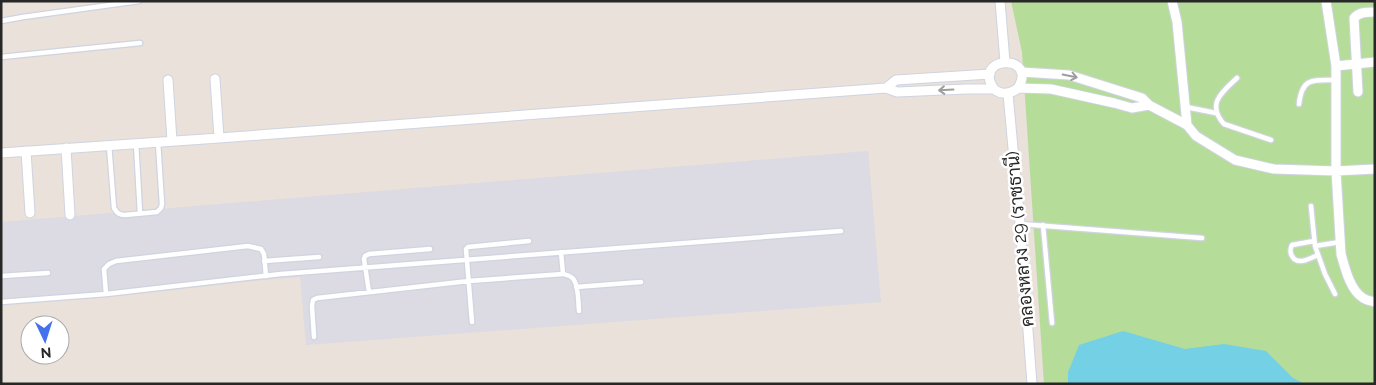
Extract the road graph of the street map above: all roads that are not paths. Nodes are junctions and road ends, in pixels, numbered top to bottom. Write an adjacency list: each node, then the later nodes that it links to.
1 (139, 1): 6 (lane)
2 (1000, 1): 9 (street)
3 (1172, 1): 26 (street)
4 (1326, 1): 12 (street)
5 (1375, 12): 11 (street)
6 (1, 21)
7 (140, 43): 8 (lane)
8 (1, 57)
9 (1005, 62): 13 (street); 14 (street)
10 (1375, 62): 11 (street)
11 (1356, 64): 12 (street); 22 (street)
12 (1336, 66): 18 (street)
13 (1021, 72): 20 (street); 25 (street, one-way to 25)
14 (990, 74): 19 (street); 21 (street)
15 (215, 78): 29 (street)
16 (1237, 78): 27 (lane)
17 (168, 80): 31 (street)
18 (1336, 80): 24 (lane); 39 (street)
19 (886, 88): 21 (street, one-way to 19); 29 (street)
20 (1018, 88): 23 (street); 25 (street)
21 (994, 89): 23 (street)
22 (1358, 92)
23 (1008, 94): 44 (street, คลองหลวง 29 (ราชธานี))
24 (1299, 104)
25 (1149, 105): 28 (street)
26 (1185, 107): 27 (lane); 28 (street)
27 (1216, 113): 30 (lane)
28 (1187, 125): 39 (street)
29 (219, 138): 31 (street)
30 (1271, 140)
31 (172, 141): 32 (street)
32 (158, 142): 33 (street); 42 (lane)
33 (136, 143): 34 (street); 42 (lane)
34 (109, 145): 35 (street); 42 (lane)
35 (66, 148): 36 (street); 43 (street)
36 (26, 151): 37 (street); 41 (street)
37 (1, 153)
38 (1375, 169): 39 (street)
39 (1336, 171): 49 (street)
40 (1311, 206): 50 (lane)
41 (30, 213)
42 (140, 213)
43 (70, 215)
44 (1020, 224): 45 (lane); 74 (street, คลองหลวง 29 (ราชธานี))
45 (1043, 225): 47 (lane); 72 (lane)
46 (841, 231): 52 (lane)
47 (1202, 238)
48 (529, 241): 55 (lane)
49 (1340, 242): 50 (lane); 69 (street)
50 (1315, 243): 53 (lane); 53 (lane)
51 (430, 249): 57 (lane)
52 (561, 252): 55 (lane); 59 (lane)
53 (1318, 255): 67 (lane)
54 (319, 257): 56 (lane)
55 (466, 260): 57 (lane); 62 (lane)
56 (264, 261): 61 (lane); 66 (lane)
57 (365, 267): 61 (lane); 65 (lane)
58 (48, 273): 60 (lane)
59 (562, 274): 62 (lane); 64 (lane)
60 (1, 276)
61 (266, 276): 66 (lane)
62 (469, 281): 65 (lane); 71 (lane)
63 (641, 282): 64 (lane)
64 (576, 287): 70 (lane)
65 (370, 292): 73 (lane)
66 (106, 294): 68 (lane)
67 (1335, 294)
68 (1, 302)
69 (1375, 302)
70 (579, 310)
71 (472, 322)
72 (1052, 323)
73 (314, 338)
74 (1032, 384)

